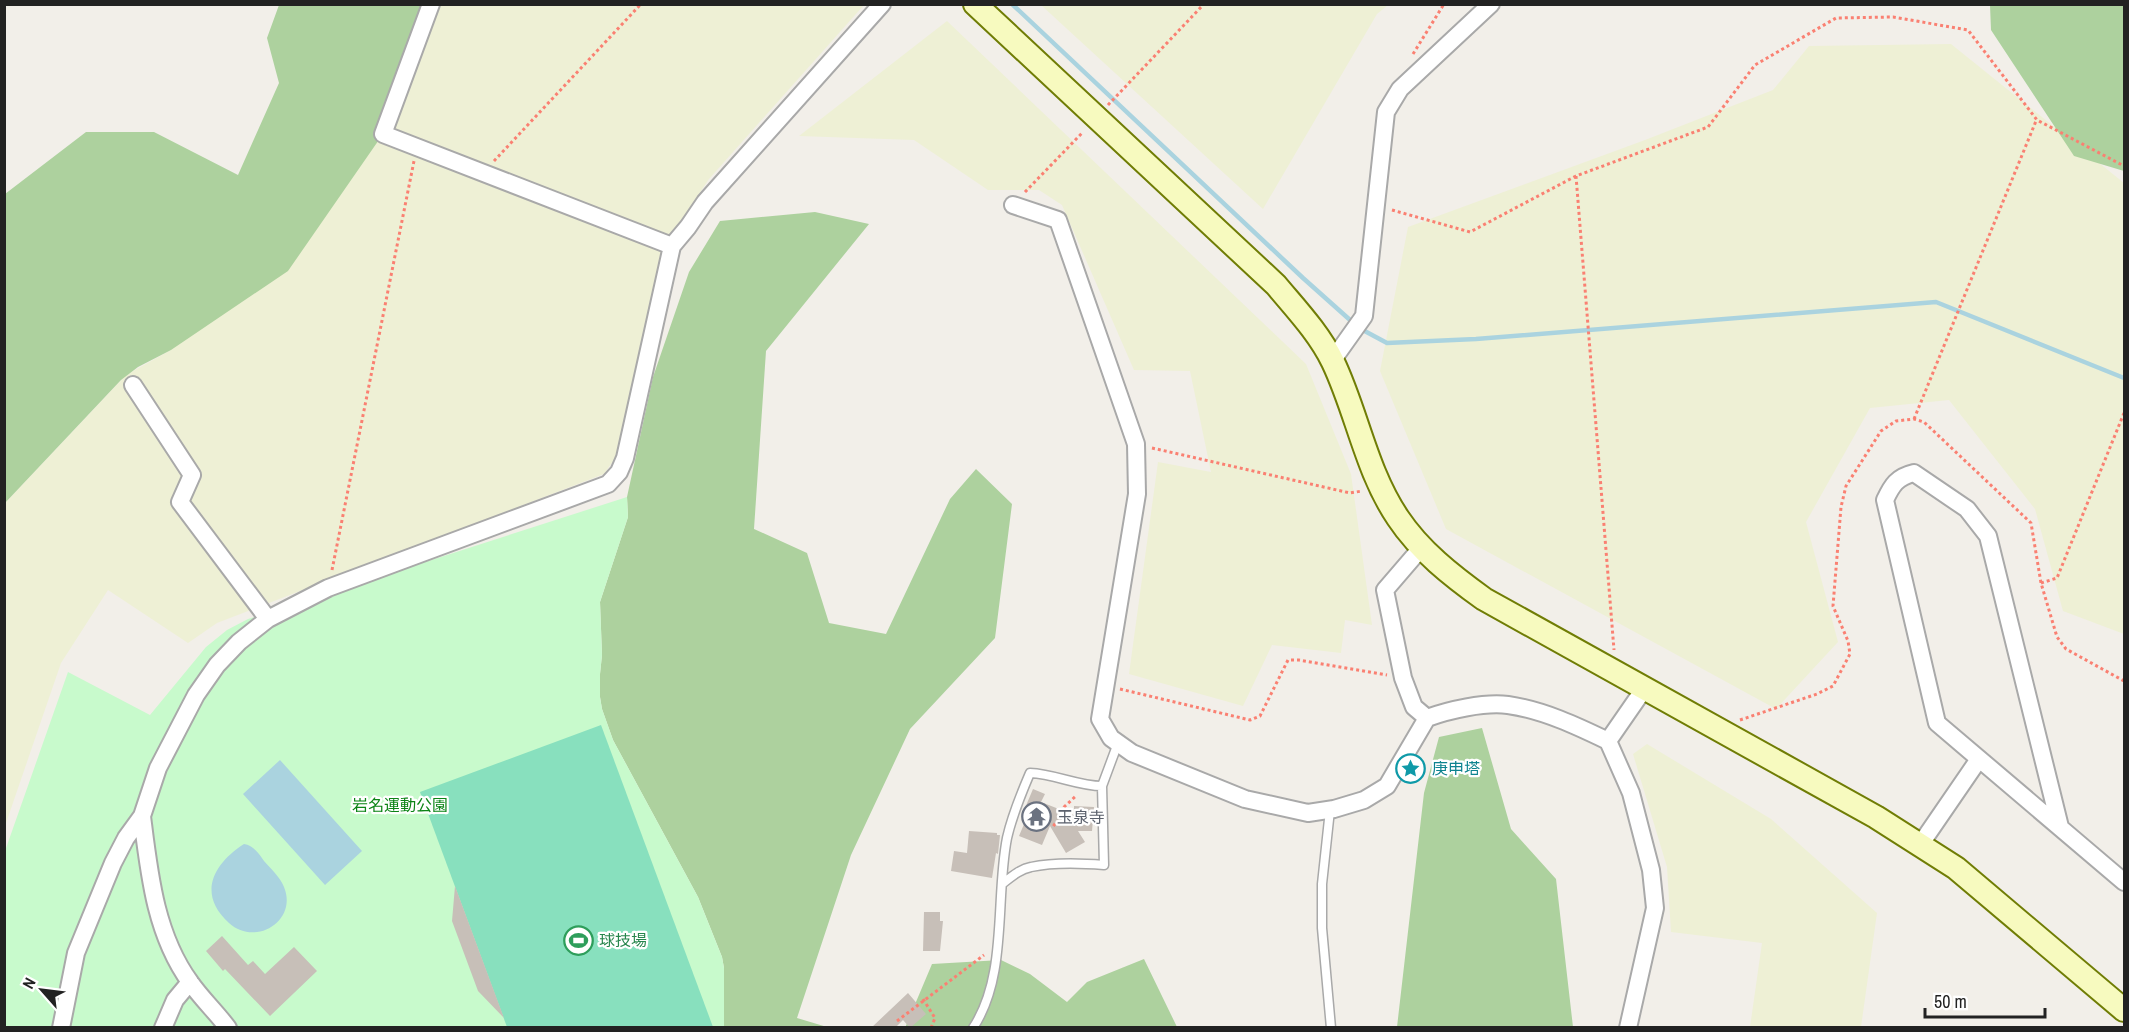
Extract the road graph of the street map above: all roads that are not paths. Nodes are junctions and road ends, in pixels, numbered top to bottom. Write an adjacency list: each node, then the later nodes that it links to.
1 (431, 4): 6 (street)
2 (882, 4): 6 (street)
3 (975, 4): 7 (street)
4 (1491, 4): 7 (street)
5 (1013, 205): 14 (street)
6 (672, 246): 10 (street)
7 (1332, 361): 9 (street)
8 (133, 385): 10 (street)
9 (1422, 547): 11 (street); 12 (street)
10 (267, 619): 18 (street)
11 (1644, 689): 13 (street); 20 (street)
12 (1427, 718): 13 (street); 17 (street)
13 (1608, 741): 30 (street)
14 (1118, 743): 16 (lane); 17 (street)
15 (1979, 759): 19 (street); 19 (street); 20 (street)
16 (1102, 786): 22 (lane); 22 (lane)
17 (1330, 810): 29 (lane)
18 (142, 816): 23 (street); 25 (street)
19 (2060, 827): 21 (street)
20 (1920, 845): 24 (street)
21 (2124, 882)
22 (1002, 884): 28 (lane)
23 (190, 982): 26 (street); 27 (street)
24 (2124, 1010)
25 (61, 1028)
26 (163, 1028)
27 (228, 1028)
28 (973, 1028)
29 (1331, 1028)
30 (1628, 1028)

